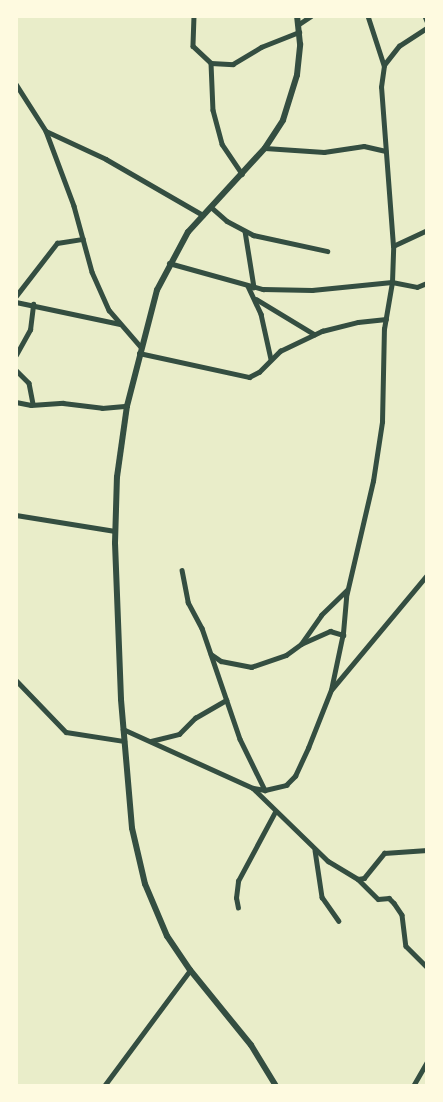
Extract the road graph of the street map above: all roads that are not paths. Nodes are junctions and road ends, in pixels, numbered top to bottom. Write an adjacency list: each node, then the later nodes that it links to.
1 (194, 16): 10 (street)
2 (296, 16): 7 (main road)
3 (311, 16): 7 (street)
4 (368, 16): 11 (street)
5 (425, 16): 6 (street)
6 (427, 22)
7 (298, 24): 9 (main road)
8 (427, 28): 11 (street)
9 (299, 32): 10 (street); 14 (main road)
10 (211, 64): 16 (street)
11 (384, 65): 15 (street)
12 (16, 84): 13 (street)
13 (46, 131): 18 (street); 21 (street)
14 (265, 148): 15 (street); 16 (main road)
15 (385, 151): 22 (street)
16 (242, 174): 17 (main road)
17 (211, 206): 18 (main road); 20 (street)
18 (203, 216): 24 (main road)
19 (427, 230): 22 (street)
20 (245, 231): 23 (street); 27 (street)
21 (83, 238): 28 (street); 33 (street)
22 (393, 246): 25 (street)
23 (327, 251)
24 (169, 263): 27 (street); 35 (main road)
25 (392, 282): 26 (street); 27 (street); 32 (street)
26 (427, 283)
27 (251, 286): 29 (street)
28 (16, 296)
29 (256, 299): 34 (street); 37 (street)
30 (16, 302): 31 (street)
31 (33, 304): 33 (street); 36 (street)
32 (386, 319): 34 (street); 46 (street)
33 (120, 324): 35 (street)
34 (314, 334): 37 (street)
35 (140, 350): 37 (street); 41 (main road)
36 (16, 355)
37 (271, 359)
38 (16, 370): 40 (street)
39 (16, 402): 40 (street)
40 (33, 404): 41 (street)
41 (127, 406): 43 (main road)
42 (16, 515): 43 (street)
43 (115, 531): 53 (main road)
44 (182, 570): 49 (street)
45 (427, 575): 51 (street)
46 (348, 589): 47 (street); 48 (street)
47 (342, 636): 48 (street); 51 (street)
48 (300, 644): 49 (street)
49 (209, 651): 52 (street)
50 (16, 680): 54 (street)
51 (332, 690): 57 (street)
52 (226, 700): 55 (street); 57 (street)
53 (123, 729): 54 (main road); 55 (street)
54 (124, 741): 65 (main road)
55 (151, 741): 56 (street)
56 (253, 788): 57 (street); 58 (street)
57 (265, 790)
58 (275, 812): 59 (street); 62 (street)
59 (315, 850): 61 (street); 63 (street)
60 (427, 850): 61 (street)
61 (358, 879): 64 (street)
62 (238, 908)
63 (339, 921)
64 (427, 967)
65 (190, 970): 67 (street); 68 (main road)
66 (427, 1062): 69 (street)
67 (104, 1086)
68 (276, 1086)
69 (413, 1086)

